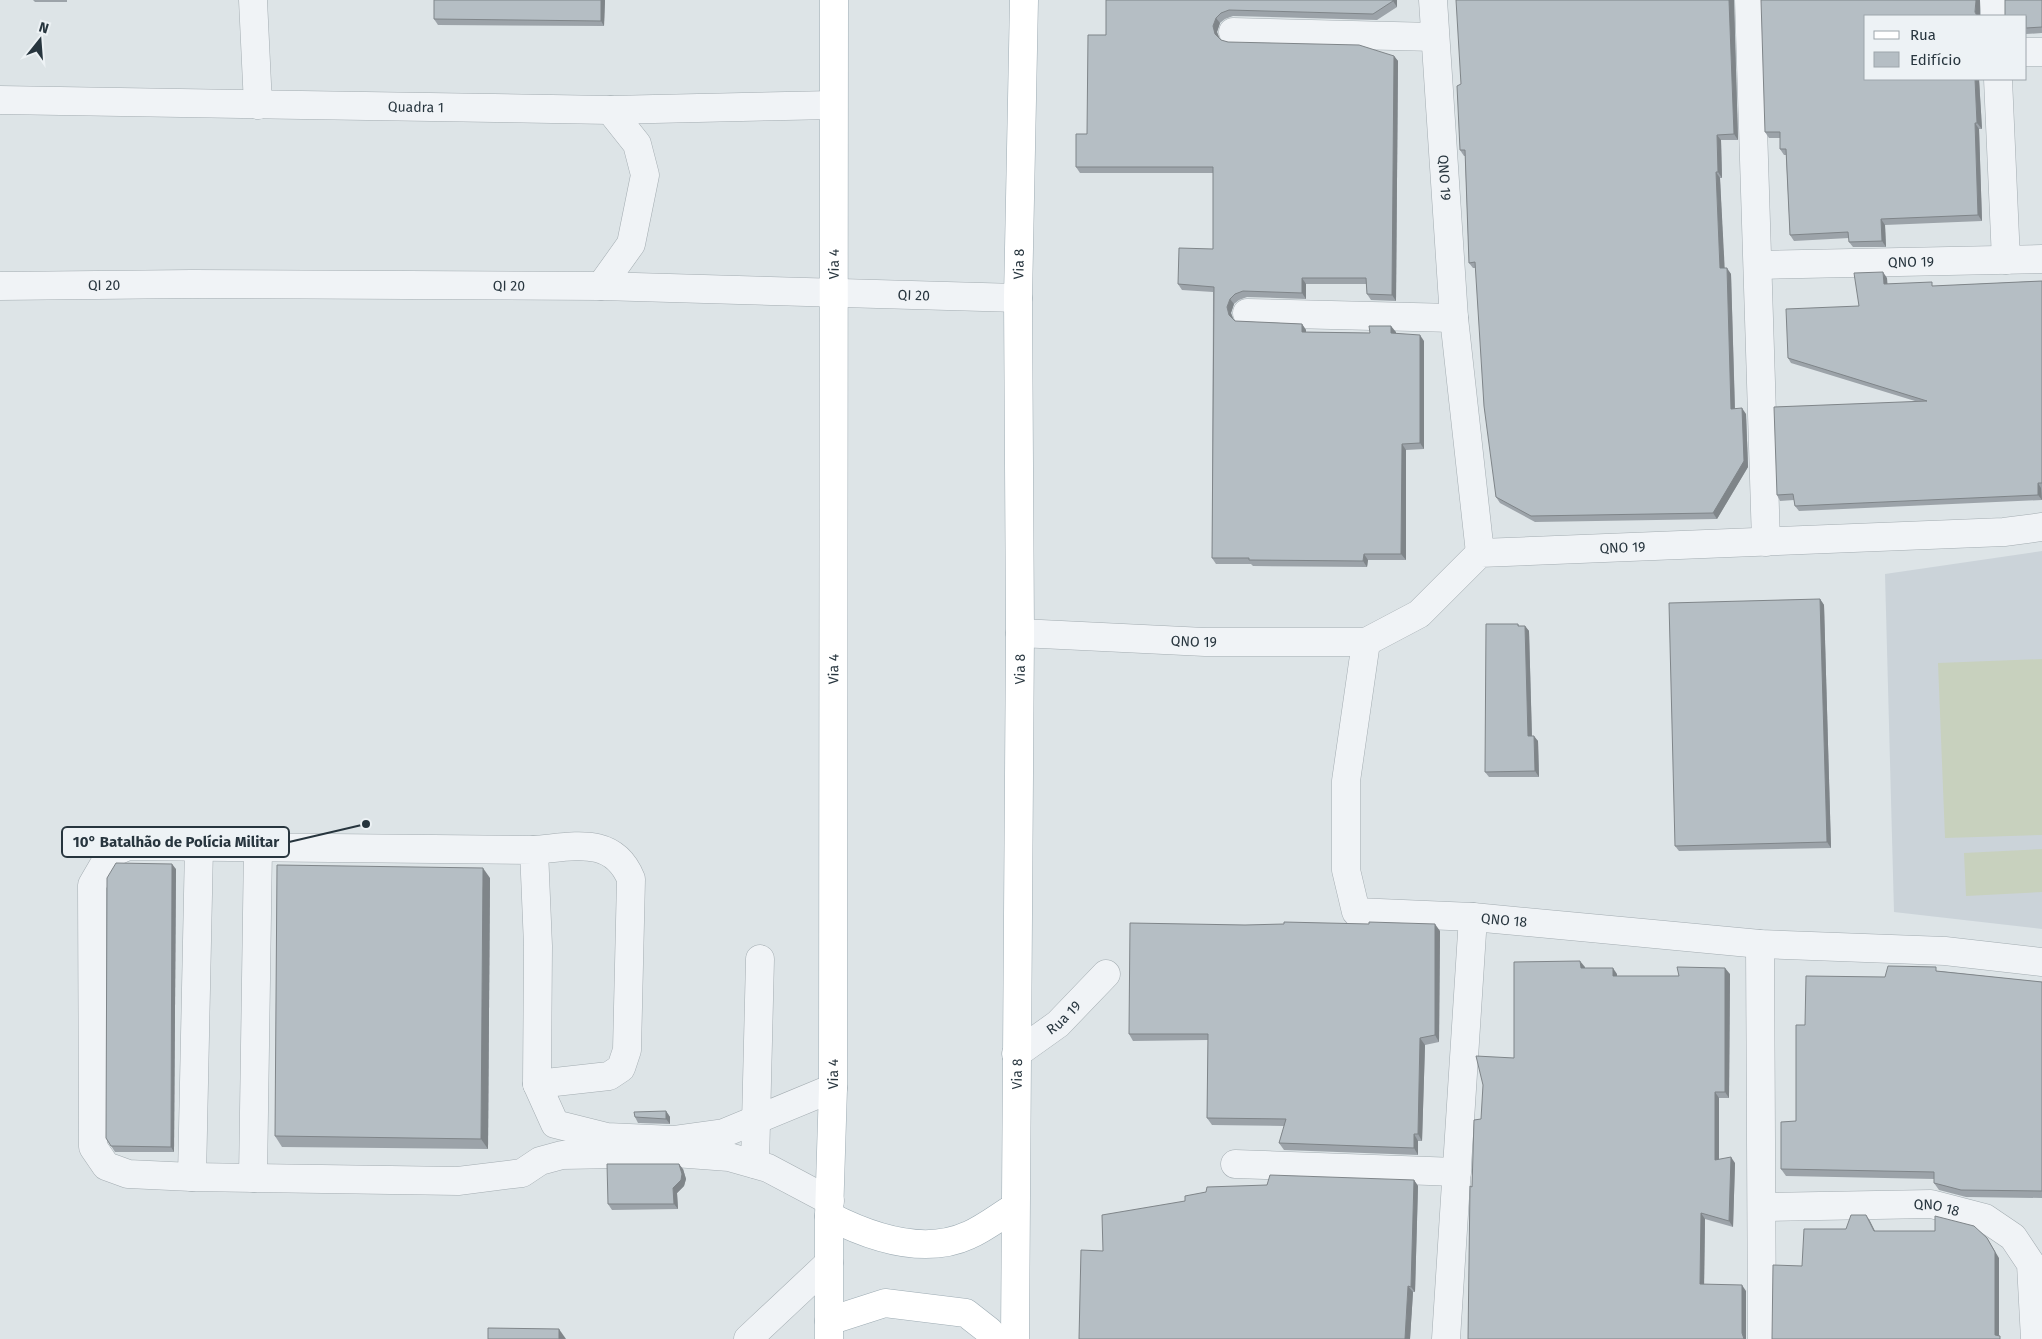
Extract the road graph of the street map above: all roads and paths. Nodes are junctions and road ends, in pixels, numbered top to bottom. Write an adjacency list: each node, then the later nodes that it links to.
1 (253, 0): 14 (street)
2 (834, 0): 15 (main road, Via 4)
3 (1024, 0): 23 (main road, Via 8)
4 (1433, 0): 9 (street, QNO 19)
5 (1749, 0): 19 (street)
6 (1994, 0): 7 (street)
7 (1995, 15)
8 (1233, 32): 9 (street)
9 (1435, 37): 25 (street, QNO 19)
10 (2027, 52): 11 (street)
11 (2042, 52)
12 (1998, 80): 17 (street)
13 (0, 100): 14 (street, Quadra 1)
14 (258, 105): 16 (street, Quadra 1)
15 (833, 105): 16 (street, Quadra 1); 22 (main road, Via 4)
16 (610, 110): 21 (street)
17 (2006, 260): 18 (street, QNO 19); 19 (street, QNO 19)
18 (2042, 260)
19 (1758, 265): 27 (street)
20 (0, 286): 21 (street, QI 20)
21 (601, 286): 22 (street, QI 20)
22 (832, 293): 23 (street, QI 20); 41 (main road, Via 4)
23 (1018, 298): 29 (main road, Via 8)
24 (1247, 313): 25 (street)
25 (1454, 318): 28 (street, QNO 19)
26 (2042, 527): 27 (street, QNO 19)
27 (1766, 542): 28 (street, QNO 19)
28 (1480, 553): 30 (street, QNO 19)
29 (1020, 633): 30 (street, QNO 19); 39 (main road, Via 8)
30 (1366, 642): 34 (street)
31 (199, 847): 32 (street); 46 (street); 46 (street)
32 (258, 847): 33 (street); 47 (street)
33 (534, 850): 40 (street); 40 (street)
34 (1473, 918): 35 (street, QNO 18); 45 (street, QNO 18)
35 (1760, 944): 37 (street, QNO 18); 49 (street)
36 (760, 959): 42 (street)
37 (2042, 962)
38 (1106, 974): 39 (street, Rua 19)
39 (1016, 1054): 48 (main road, Via 8)
40 (537, 1084): 42 (street)
41 (833, 1088): 42 (street); 50 (main road, Via 4)
42 (757, 1121): 43 (street)
43 (755, 1164): 47 (street); 50 (street)
44 (1235, 1164): 45 (street)
45 (1457, 1172): 57 (street, QNO 18)
46 (192, 1177): 47 (street)
47 (254, 1178)
48 (1014, 1207): 50 (main road); 56 (main road, Via 8)
49 (1762, 1207): 52 (street, QNO 18); 58 (street)
50 (830, 1209): 51 (main road, Via 4)
51 (829, 1263): 53 (main road, Via 4); 54 (street)
52 (2037, 1327)
53 (829, 1330): 55 (main road)
54 (748, 1339)
55 (995, 1339)
56 (1015, 1339)
57 (1446, 1339)
58 (1762, 1339)

